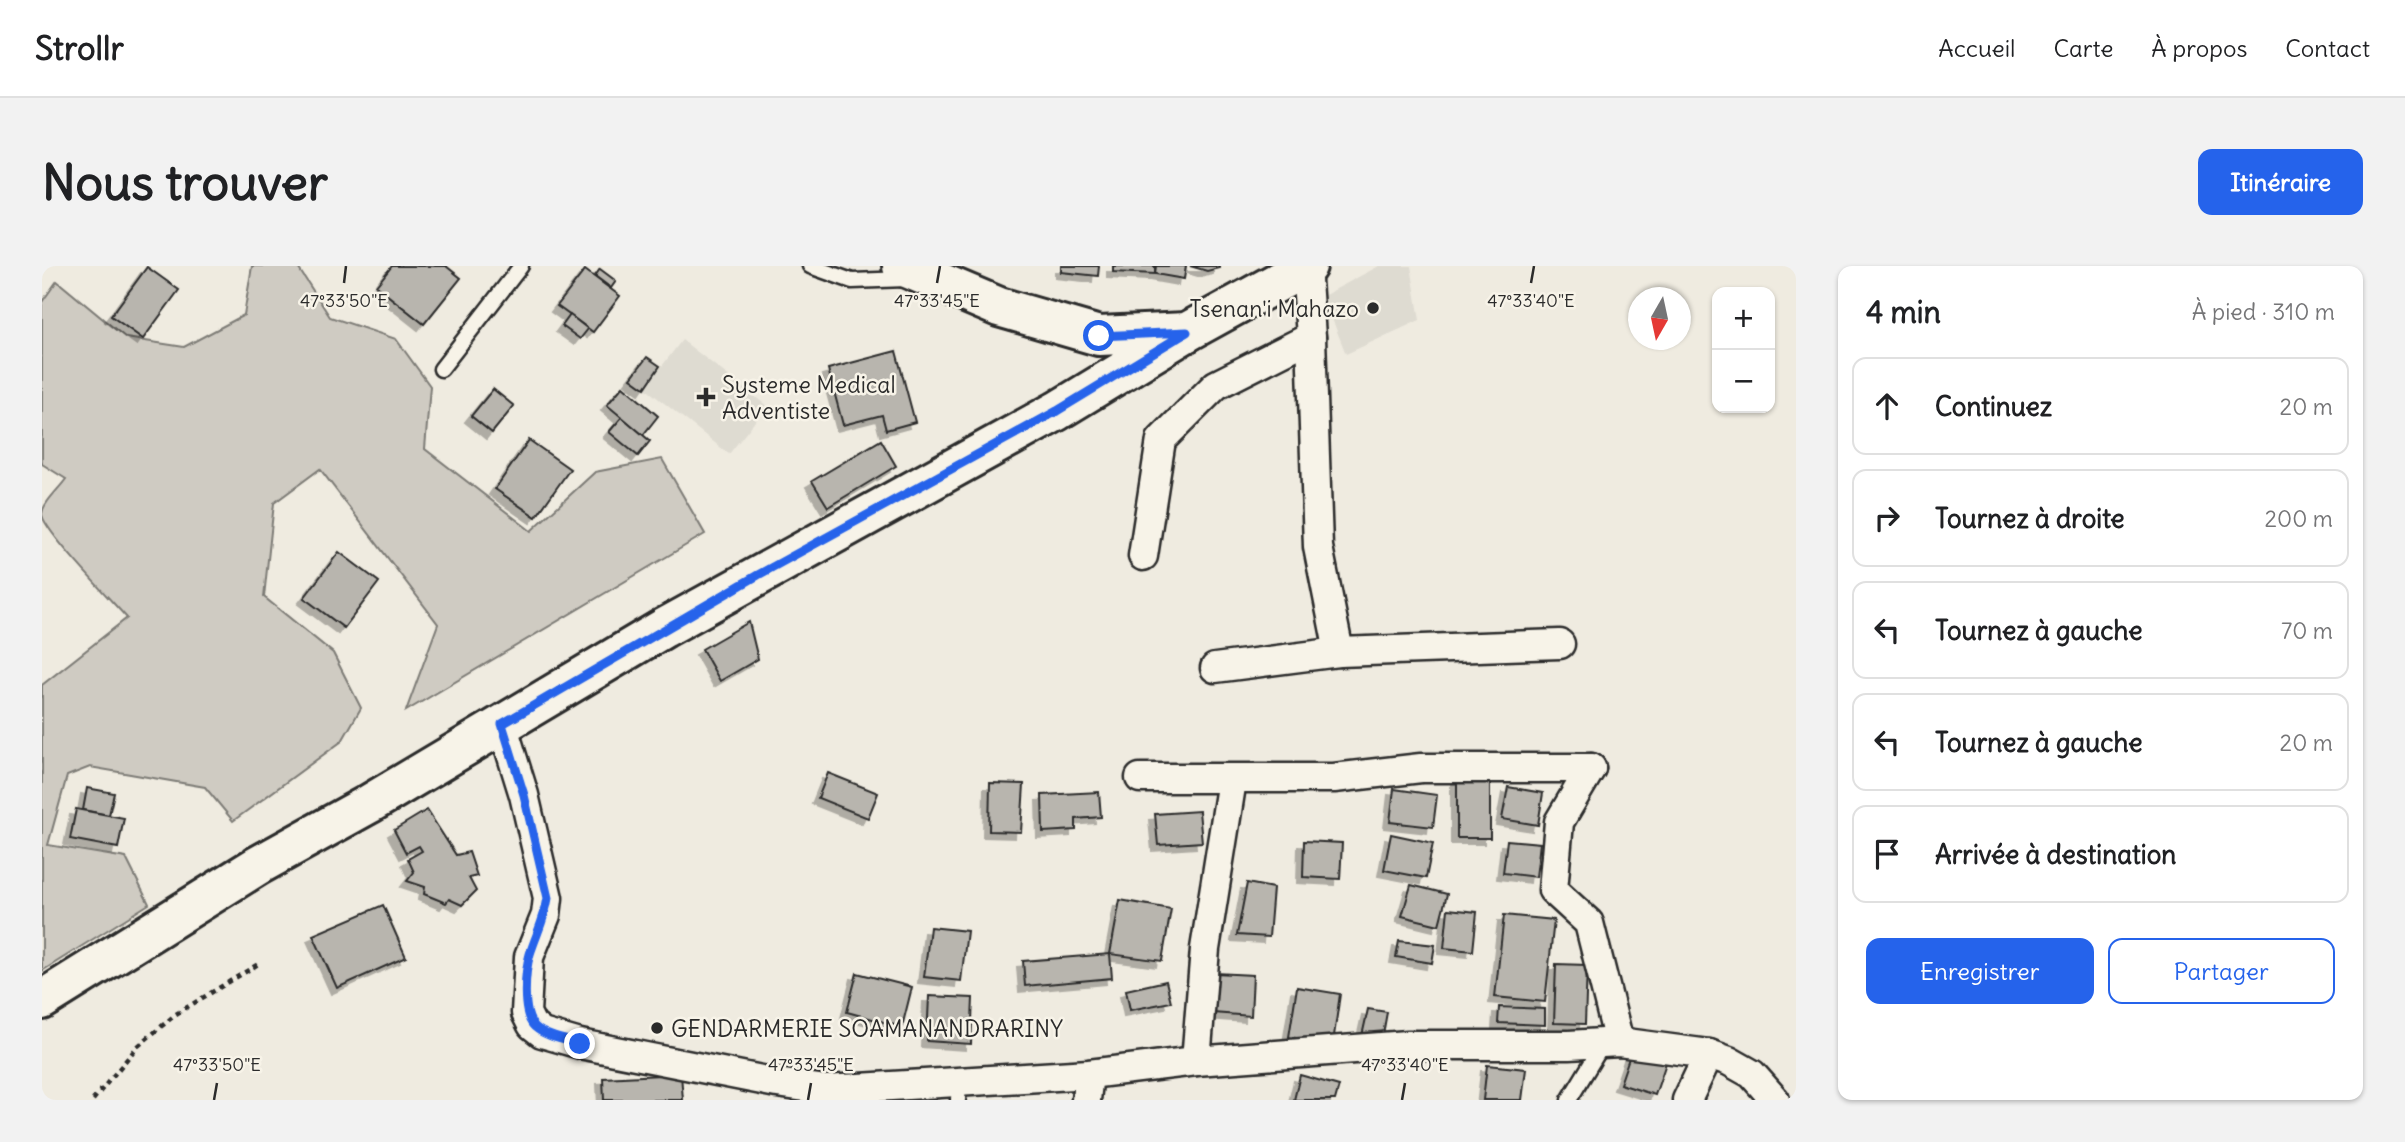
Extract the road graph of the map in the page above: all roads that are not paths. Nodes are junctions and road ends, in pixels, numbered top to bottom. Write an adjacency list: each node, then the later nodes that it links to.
1 (520, 266): 7 (lane)
2 (810, 266): 4 (lane)
3 (1307, 266): 5 (street); 6 (street)
4 (915, 272): 5 (street)
5 (1187, 332): 12 (street)
6 (1311, 337): 8 (street); 10 (street)
7 (441, 369)
8 (1143, 556)
9 (1560, 644): 10 (street)
10 (1339, 652): 11 (street)
11 (1215, 668)
12 (502, 724): 15 (street); 21 (street)
13 (1140, 778): 14 (street)
14 (1232, 780): 16 (street); 18 (street)
15 (42, 1000)
16 (1612, 1042): 17 (street); 18 (street); 22 (lane)
17 (1709, 1054): 23 (street); 24 (street)
18 (1196, 1061): 19 (street)
19 (1088, 1087): 20 (street)
20 (959, 1091): 21 (street)
21 (826, 1095)
22 (1569, 1100)
23 (1687, 1100)
24 (1775, 1100)

